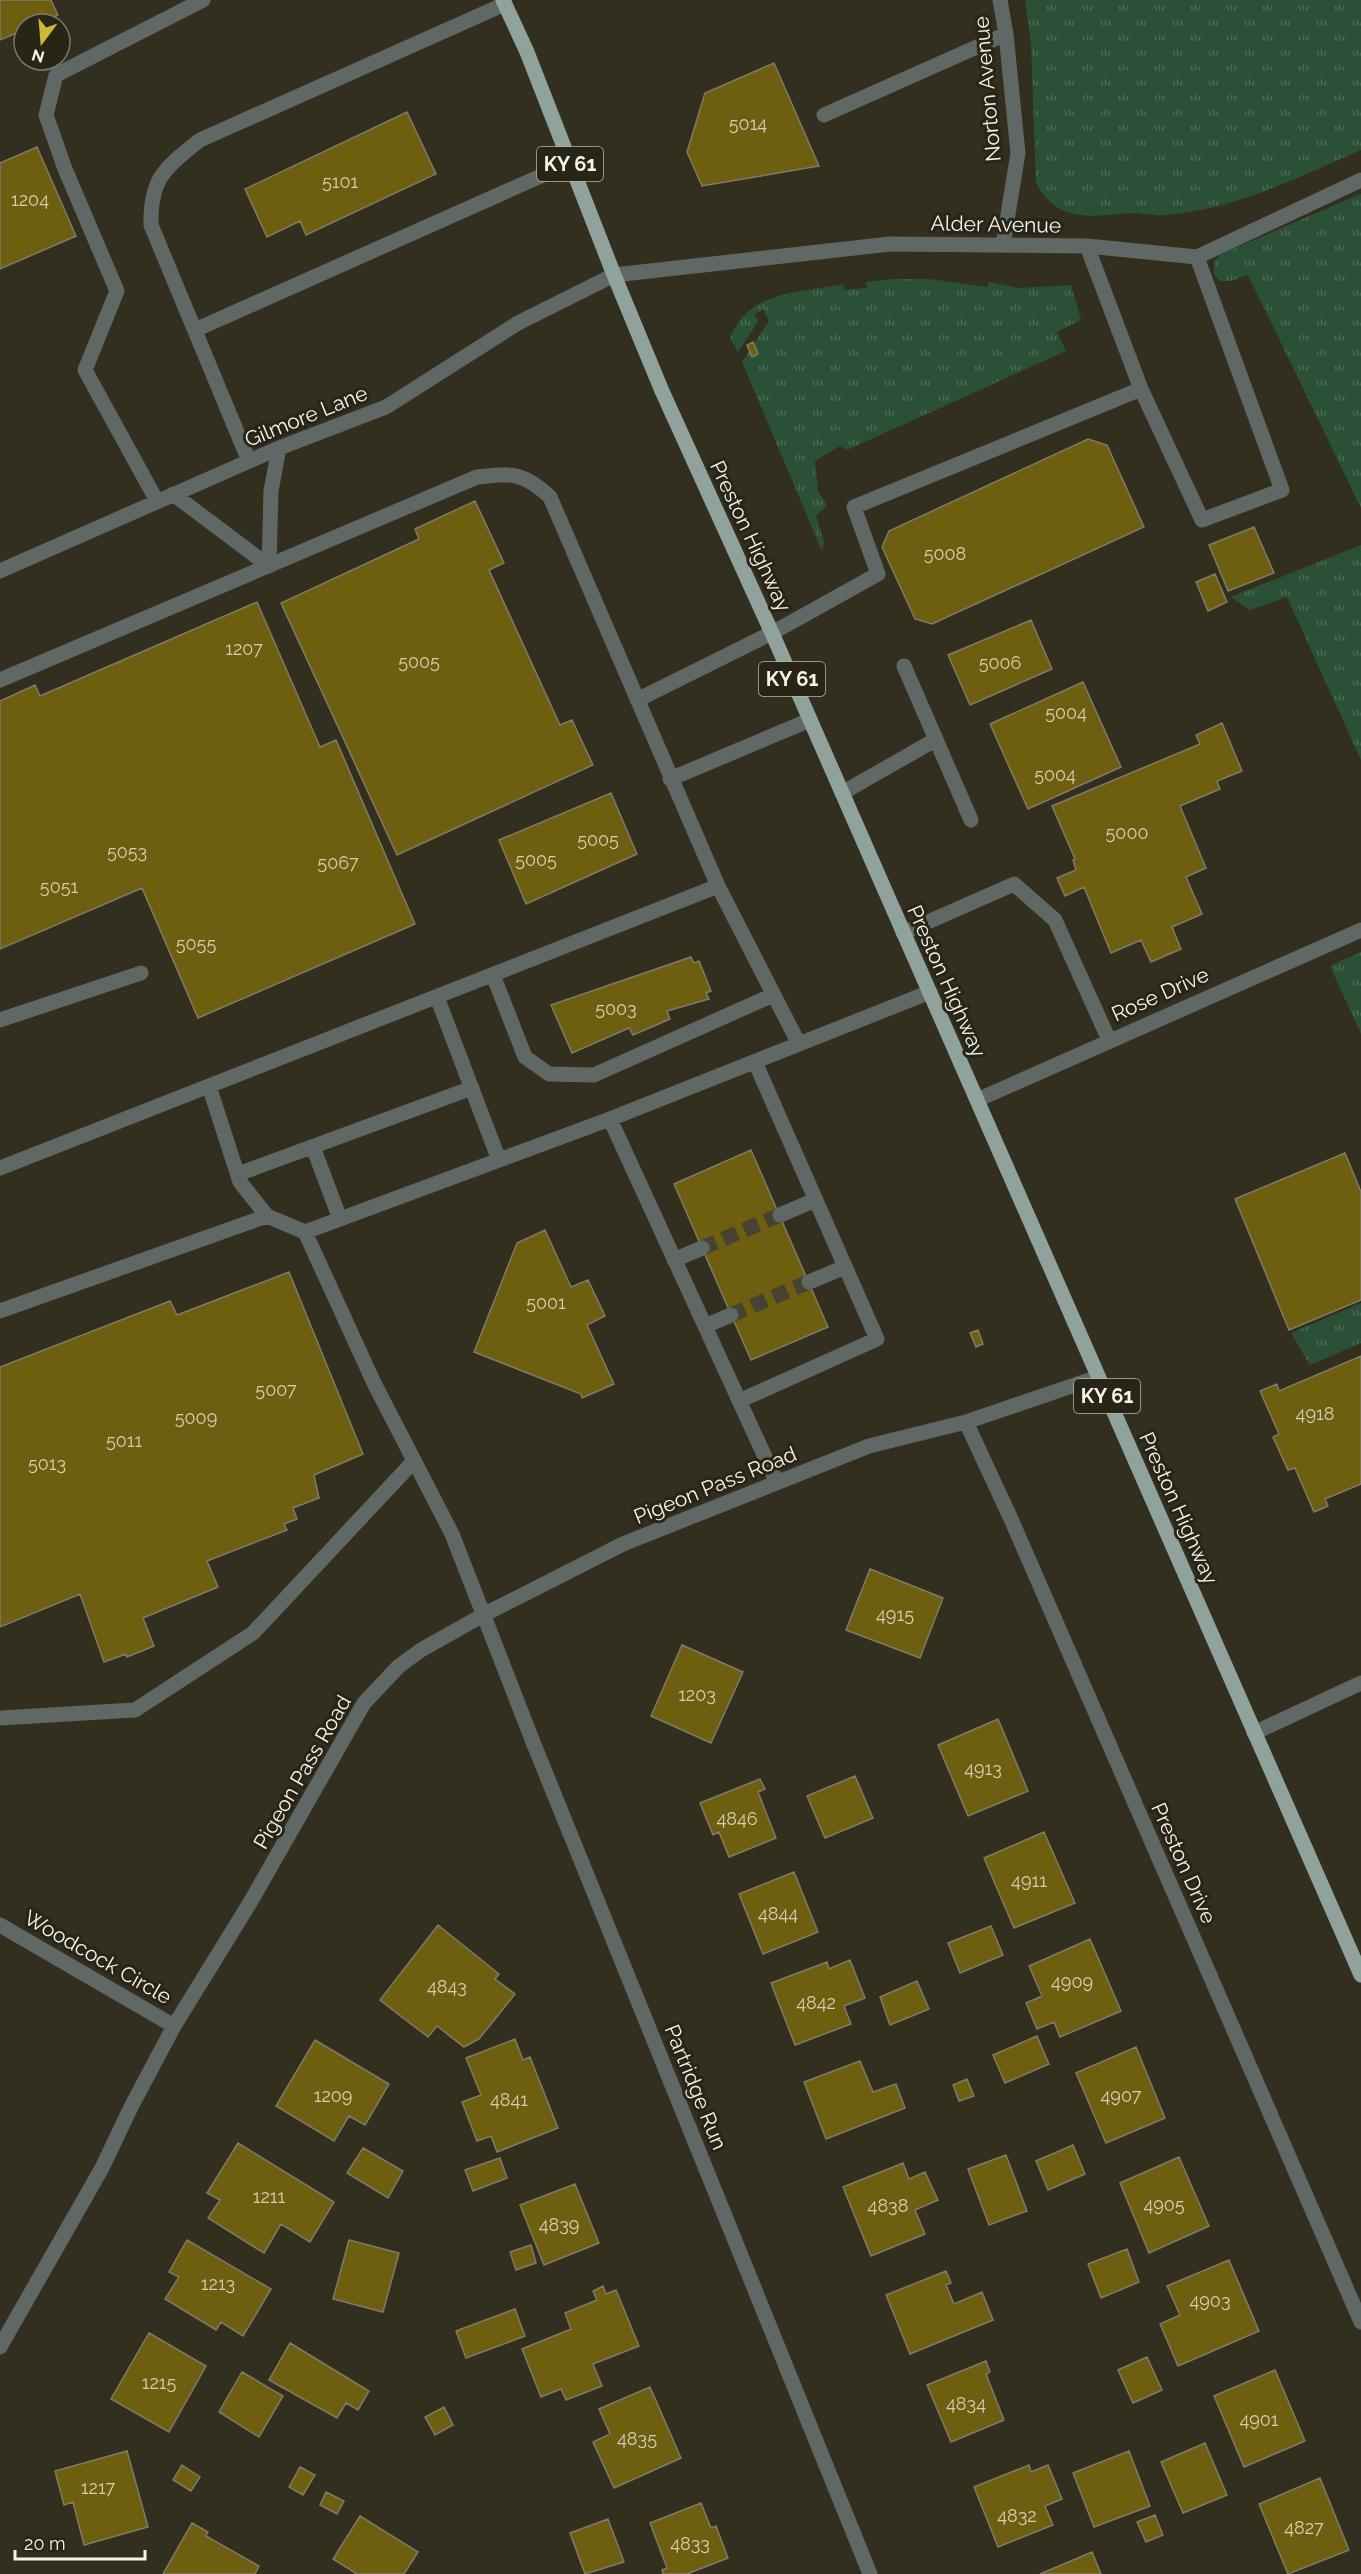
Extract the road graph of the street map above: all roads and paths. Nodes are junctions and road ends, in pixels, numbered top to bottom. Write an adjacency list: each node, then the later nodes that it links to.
1 (203, 0): 17 (street)
2 (1000, 0): 4 (street, Norton Avenue)
3 (504, 2): 6 (main road, Preston Highway / KY 61); 12 (street)
4 (1006, 34): 5 (street); 8 (street, Norton Avenue)
5 (824, 115)
6 (570, 163): 11 (main road, Preston Highway / KY 61); 12 (street)
7 (1361, 180): 10 (street)
8 (1003, 245): 9 (street, Alder Avenue); 11 (street, Alder Avenue)
9 (1087, 246): 10 (street, Alder Avenue); 13 (street)
10 (1197, 258): 13 (street)
11 (614, 275): 14 (street, Gilmore Lane); 20 (main road, Preston Highway / KY 61)
12 (195, 330): 15 (street)
13 (1141, 389): 20 (street)
14 (279, 448): 15 (street, Gilmore Lane); 18 (street)
15 (249, 461): 16 (street, Gilmore Lane)
16 (173, 494): 17 (street, Gilmore Lane); 18 (street)
17 (157, 501): 19 (street, Gilmore Lane)
18 (268, 566): 22 (street); 23 (street)
19 (0, 571)
20 (772, 633): 23 (street); 24 (main road, Preston Highway / KY 61)
21 (904, 666): 25 (street)
22 (0, 680)
23 (637, 700): 26 (street)
24 (810, 720): 26 (street); 27 (main road, Preston Highway / KY 61)
25 (935, 740): 27 (street); 28 (street)
26 (670, 779): 29 (street)
27 (842, 793): 31 (main road, Preston Highway / KY 61)
28 (971, 820)
29 (718, 886): 33 (street); 35 (street)
30 (1361, 930): 38 (street, Rose Drive)
31 (903, 933): 34 (main road, Preston Highway / KY 61); 38 (street)
32 (141, 974): 37 (street)
33 (493, 975): 35 (street); 36 (street)
34 (930, 992): 39 (street); 43 (main road, Preston Highway / KY 61)
35 (773, 995): 39 (street)
36 (437, 997): 41 (street); 42 (street)
37 (0, 1020)
38 (1109, 1040): 43 (street, Rose Drive)
39 (799, 1044): 40 (street)
40 (755, 1062): 44 (street); 49 (street)
41 (209, 1086): 47 (street); 48 (street)
42 (472, 1088): 45 (street); 46 (street)
43 (977, 1100): 61 (main road, Preston Highway / KY 61)
44 (610, 1119): 46 (street); 55 (street)
45 (313, 1147): 48 (street); 52 (street)
46 (499, 1160): 52 (street)
47 (0, 1168)
48 (238, 1174): 51 (street)
49 (816, 1200): 50 (street); 56 (street)
50 (780, 1215)
51 (267, 1216): 53 (street); 58 (street)
52 (340, 1219): 53 (street)
53 (305, 1232): 64 (street, Partridge Run)
54 (702, 1248): 55 (street)
55 (674, 1260): 60 (street)
56 (845, 1267): 57 (street); 62 (street)
57 (808, 1282)
58 (0, 1311)
59 (731, 1315): 60 (street)
60 (705, 1326): 62 (street)
61 (1098, 1377): 63 (street, Pigeon Pass Road); 69 (main road, Preston Highway / KY 61)
62 (739, 1401): 65 (street)
63 (966, 1422): 65 (street, Pigeon Pass Road); 73 (street, Preston Drive)
64 (414, 1461): 66 (street, Partridge Run); 68 (street)
65 (777, 1483): 66 (street, Pigeon Pass Road)
66 (485, 1614): 72 (street, Pigeon Pass Road); 75 (street, Partridge Run)
67 (1361, 1683): 69 (street)
68 (0, 1718)
69 (1254, 1733): 71 (main road, Preston Highway / KY 61)
70 (0, 1925): 72 (street, Woodcock Circle)
71 (1361, 1975)
72 (174, 2026): 74 (street, Pigeon Pass Road)
73 (1361, 2322)
74 (0, 2347)
75 (870, 2574)

